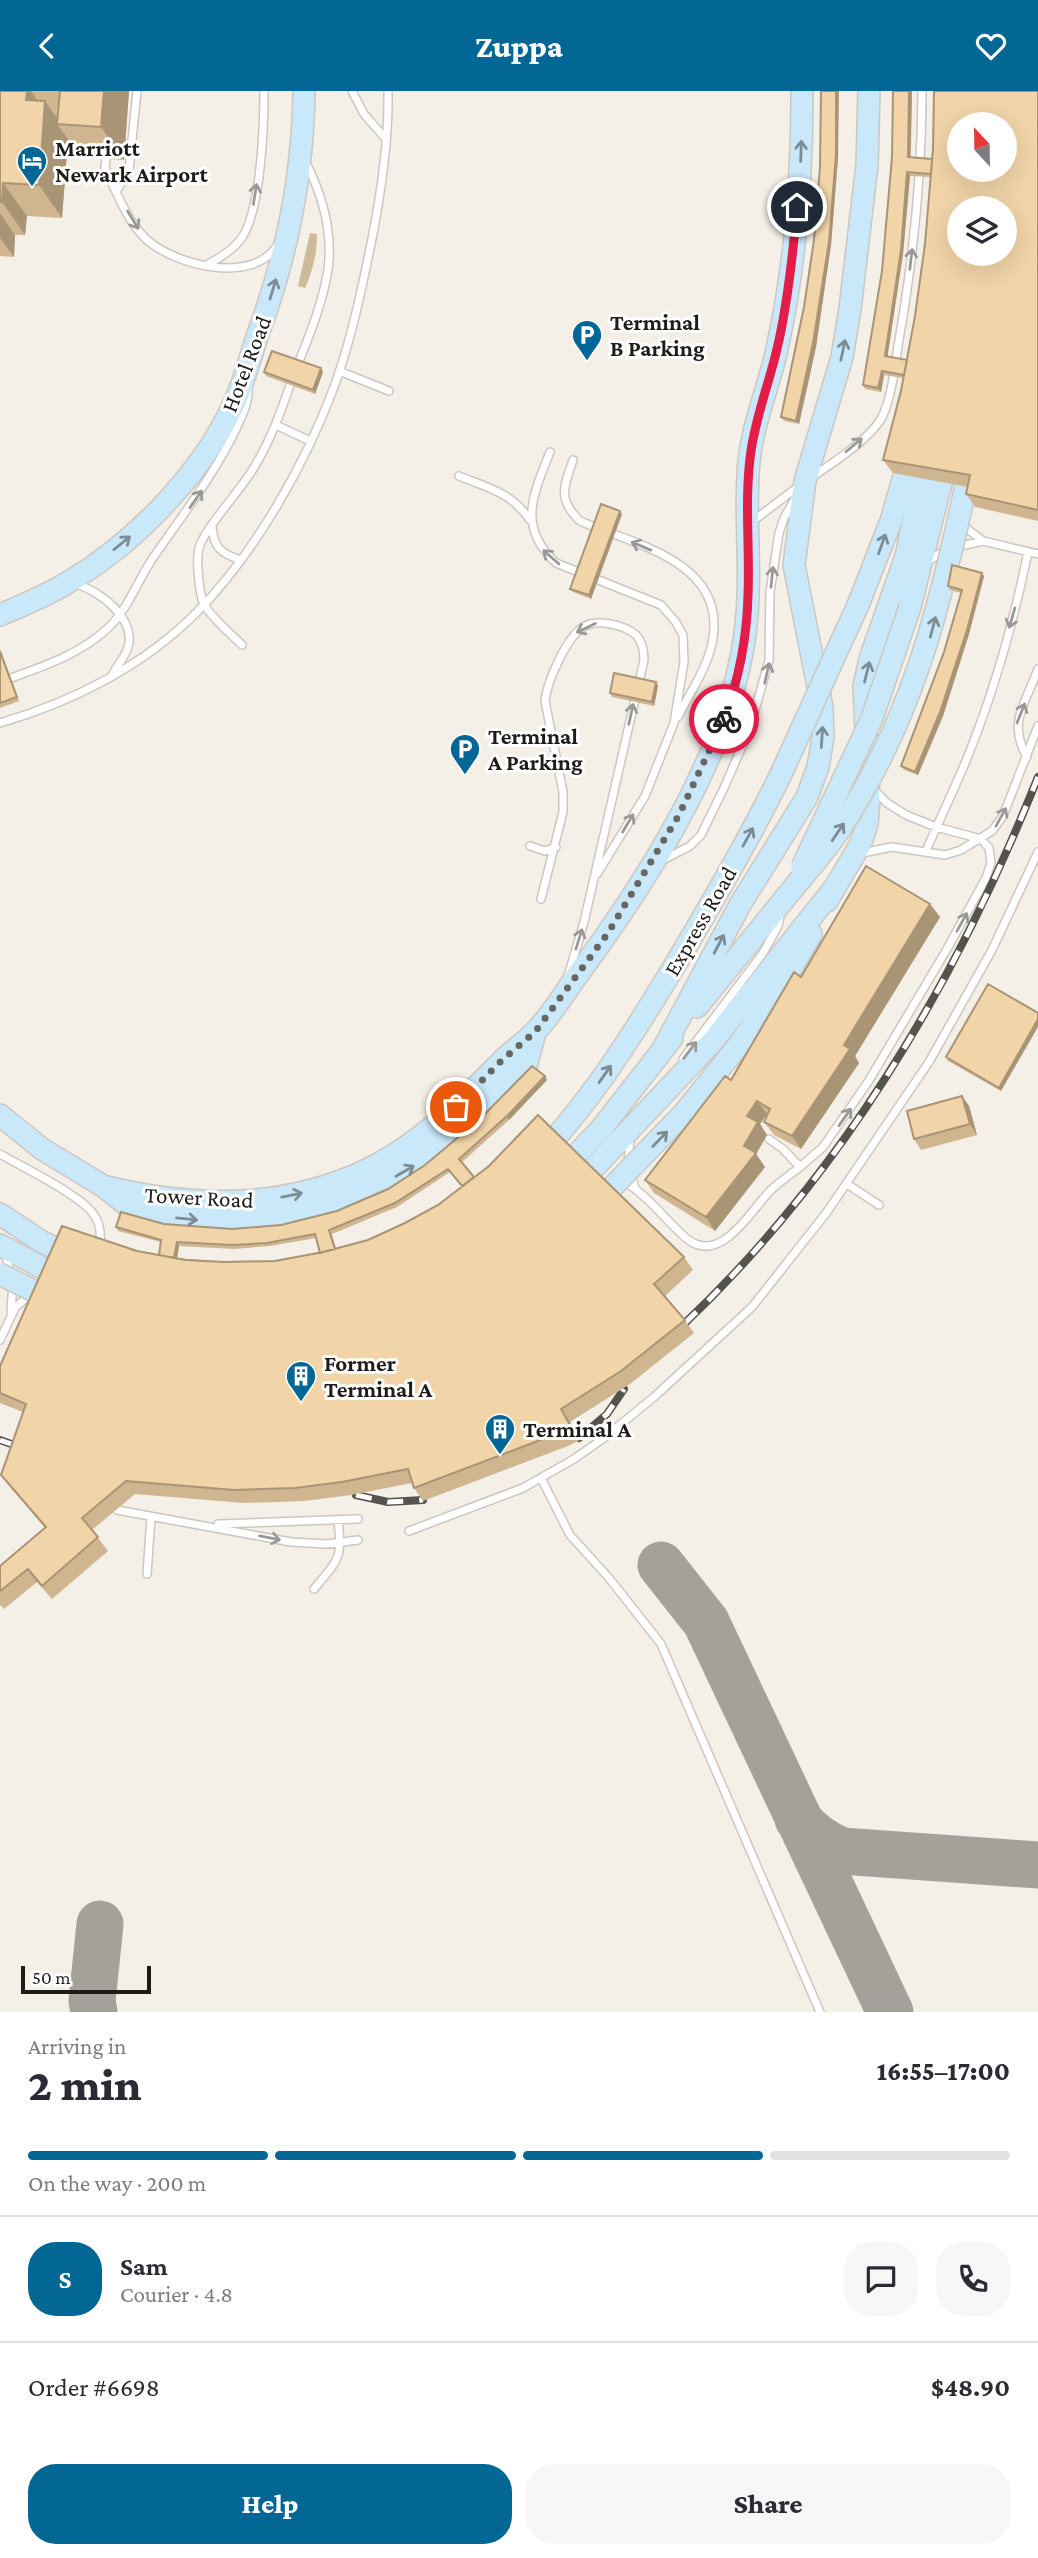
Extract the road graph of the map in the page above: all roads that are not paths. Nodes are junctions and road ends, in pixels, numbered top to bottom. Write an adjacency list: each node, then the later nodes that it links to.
1 (137, 91): 12 (lane)
2 (264, 91): 14 (lane, one-way to 2)
3 (304, 91): 10 (street, Hotel Road)
4 (352, 91): 9 (lane)
5 (388, 91): 9 (lane)
6 (802, 91): 29 (street, Tower Road, one-way to 6)
7 (869, 91): 24 (street, one-way to 7)
8 (922, 91): 24 (lane, one-way to 8)
9 (385, 139): 16 (lane)
10 (300, 151): 13 (street, Hotel Road); 18 (lane)
11 (106, 159): 12 (lane)
12 (116, 192): 14 (lane, one-way to 14)
13 (289, 223): 14 (lane); 15 (street, Hotel Road, one-way to 13)
14 (205, 266)
15 (246, 371): 35 (street, Hotel Road, one-way to 15); 37 (lane, one-way to 15)
16 (339, 371): 17 (lane); 19 (lane)
17 (389, 391)
18 (275, 425): 19 (lane); 28 (lane)
19 (310, 440): 33 (lane)
20 (550, 452): 27 (lane)
21 (573, 460): 44 (lane, one-way to 21)
22 (971, 461): 59 (street, one-way to 22, bridge)
23 (459, 477): 27 (lane)
24 (805, 481): 29 (lane); 56 (lane, one-way to 24); 62 (street, one-way to 24)
25 (928, 492): 25 (street, Express Road); 34 (street); 47 (street, one-way to 25); 68 (street, Express Road, one-way to 25, bridge)
26 (953, 516): 30 (lane)
27 (531, 520): 44 (lane, one-way to 27)
28 (212, 525): 33 (lane); 36 (lane)
29 (746, 525): 56 (street, Tower Road)
30 (983, 541): 31 (lane); 34 (lane)
31 (1028, 552): 32 (lane); 48 (lane, one-way to 48)
32 (1038, 554)
33 (241, 560): 36 (lane)
34 (920, 570): 59 (street, bridge)
35 (67, 583): 37 (lane); 38 (street, Hotel Road)
36 (204, 605): 39 (lane); 41 (lane)
37 (119, 614): 41 (lane); 42 (lane)
38 (0, 615)
39 (242, 645)
40 (1038, 669): 46 (lane, one-way to 40)
41 (111, 677): 43 (lane)
42 (0, 682)
43 (0, 723)
44 (674, 723): 57 (lane, one-way to 44)
45 (1038, 726): 46 (lane)
46 (1027, 757): 49 (lane, one-way to 46)
47 (868, 778): 48 (lane); 54 (street)
48 (936, 827): 49 (lane); 52 (lane)
49 (981, 839): 52 (lane); 67 (lane, one-way to 49)
50 (530, 846): 51 (lane)
51 (556, 847): 57 (lane, one-way to 51); 60 (lane)
52 (926, 851): 54 (lane)
53 (1038, 852): 55 (lane)
54 (852, 858): 58 (street)
55 (1035, 869): 70 (lane)
56 (648, 870): 61 (street, Tower Road)
57 (593, 881): 61 (lane, one-way to 57)
58 (832, 891): 64 (street); 76 (street, one-way to 58, bridge)
59 (790, 892): 62 (street); 64 (lane, one-way to 59)
60 (541, 899)
61 (562, 996): 63 (street, Tower Road, one-way to 61)
62 (664, 1048): 71 (street)
63 (3, 1119)
64 (634, 1124): 69 (street); 72 (lane)
65 (769, 1139): 67 (lane)
66 (0, 1154): 78 (lane)
67 (800, 1167): 72 (lane)
68 (523, 1173)
69 (594, 1177): 72 (lane); 73 (street)
70 (847, 1184): 74 (lane); 85 (lane)
71 (545, 1186)
72 (635, 1188)
73 (559, 1204)
74 (879, 1205)
75 (0, 1214): 78 (street)
76 (578, 1221)
77 (0, 1246): 80 (street); 83 (lane)
78 (100, 1257)
79 (0, 1275): 82 (street, bridge)
80 (48, 1281): 81 (street); 83 (lane)
81 (82, 1288)
82 (74, 1312)
83 (10, 1317): 84 (lane)
84 (0, 1339)
85 (541, 1478): 91 (lane); 96 (lane)
86 (117, 1510): 87 (lane)
87 (151, 1517): 90 (lane); 94 (lane)
88 (358, 1519): 89 (lane)
89 (338, 1521): 90 (lane); 93 (lane)
90 (203, 1524): 93 (lane, one-way to 93)
91 (409, 1531)
92 (358, 1541): 93 (lane)
93 (341, 1543): 95 (lane)
94 (146, 1574)
95 (314, 1588)
96 (820, 2012)

